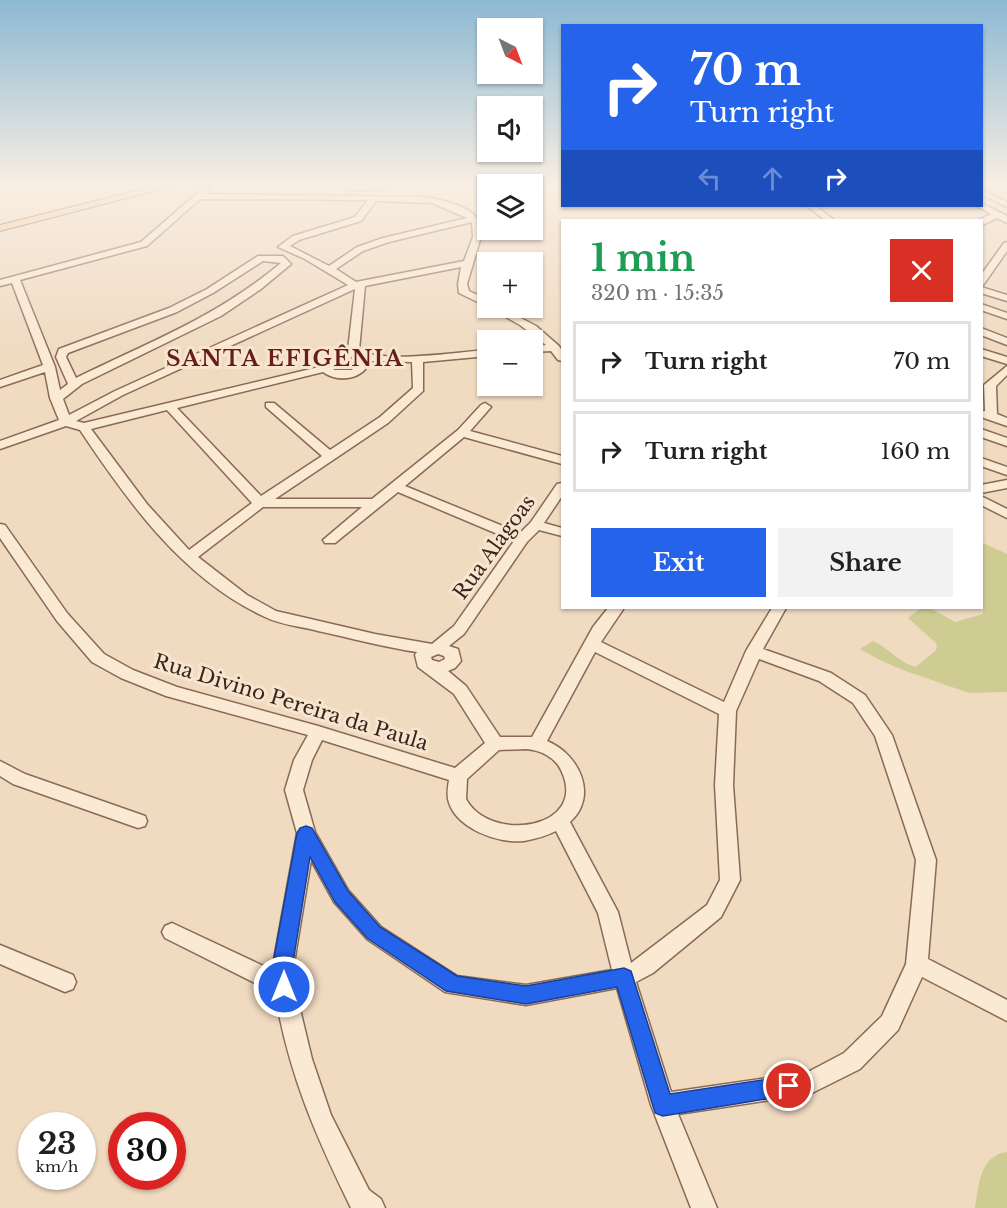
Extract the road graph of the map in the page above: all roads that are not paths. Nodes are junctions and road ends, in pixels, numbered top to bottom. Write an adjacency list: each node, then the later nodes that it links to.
1 (146, 242): 8 (street)
2 (289, 242): 7 (street)
3 (381, 242): 7 (street)
4 (476, 242): 6 (street)
5 (1007, 245): 9 (street)
6 (466, 263): 11 (street); 13 (street)
7 (330, 269): 11 (street)
8 (15, 279): 10 (street); 29 (street)
9 (983, 279)
10 (0, 282)
11 (358, 284): 22 (street); 39 (street)
12 (983, 291): 14 (street)
13 (477, 298)
14 (1007, 298)
15 (983, 308): 16 (street)
16 (1007, 316)
17 (517, 318): 20 (street)
18 (983, 332): 19 (street)
19 (1007, 342)
20 (555, 348): 21 (street); 25 (street)
21 (543, 349)
22 (354, 351): 26 (street); 30 (street)
23 (983, 353): 28 (street)
24 (477, 354): 27 (street)
25 (561, 357)
26 (365, 358): 27 (street); 30 (street)
27 (417, 359): 46 (street)
28 (1007, 361)
29 (49, 367): 32 (street); 34 (street)
30 (327, 368): 36 (street)
31 (1007, 369): 38 (street)
32 (0, 384)
33 (74, 386): 33 (street); 34 (street)
34 (57, 398): 39 (street)
35 (270, 405): 46 (street)
36 (170, 407): 41 (street); 55 (street)
37 (484, 407): 42 (street)
38 (986, 415): 40 (street)
39 (66, 422): 41 (street); 45 (street)
40 (1007, 423)
41 (84, 427): 63 (street)
42 (462, 433): 47 (street); 51 (street)
43 (983, 434): 44 (street)
44 (1007, 442)
45 (0, 446)
46 (329, 456): 55 (street)
47 (561, 460)
48 (983, 463): 49 (street)
49 (1007, 471)
50 (1007, 484): 53 (street)
51 (395, 486): 56 (street); 61 (street)
52 (561, 488): 58 (street, Rua Alagoas)
53 (983, 489)
54 (983, 501): 57 (street)
55 (260, 503): 56 (street); 63 (street)
56 (374, 503): 62 (street)
57 (1007, 514)
58 (536, 525): 60 (street); 61 (street, Rua Alagoas)
59 (0, 528): 73 (street, Rua Divino Pereira da Paula)
60 (561, 532)
61 (522, 539): 66 (street, Rua Alagoas)
62 (330, 540)
63 (189, 556): 69 (street)
64 (615, 609): 67 (street)
65 (778, 609): 68 (street)
66 (459, 630): 69 (street, Rua Alagoas); 70 (street, Rua Alagoas)
67 (592, 644): 72 (street); 75 (street)
68 (754, 651): 72 (street); 83 (street)
69 (431, 657): 70 (street); 71 (street, Rua Alagoas)
70 (453, 658): 71 (street, Rua Alagoas)
71 (460, 690): 74 (street, Rua Alagoas)
72 (728, 711): 84 (street)
73 (318, 732): 77 (street, Rua Divino Pereira da Paula); 80 (street)
74 (495, 744): 75 (street); 77 (street)
75 (537, 744): 79 (street)
76 (0, 768): 78 (street)
77 (458, 776): 79 (street)
78 (138, 821)
79 (560, 822): 84 (street)
80 (306, 833): 84 (street); 86 (street)
81 (172, 932): 86 (street)
82 (0, 954): 85 (street)
83 (917, 964): 87 (street); 88 (street)
84 (624, 977): 88 (street)
85 (64, 982)
86 (284, 987): 89 (street)
87 (1007, 1011)
88 (663, 1106): 90 (street)
89 (372, 1208)
90 (704, 1208)

